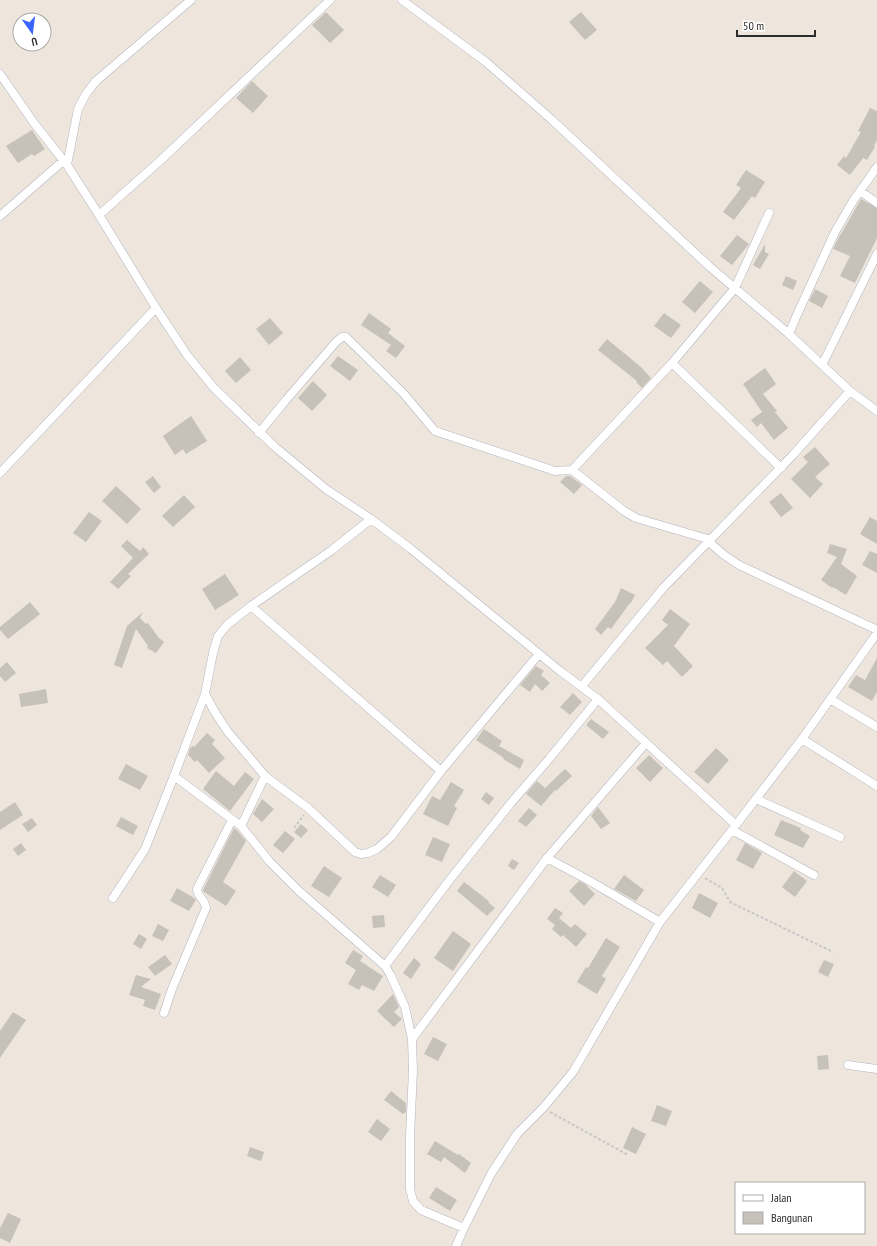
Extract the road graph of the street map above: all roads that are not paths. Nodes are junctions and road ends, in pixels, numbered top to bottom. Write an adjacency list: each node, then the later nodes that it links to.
1 (191, 0): 5 (street)
2 (330, 0): 10 (street)
3 (402, 0): 13 (street)
4 (0, 74): 5 (street)
5 (65, 163): 10 (street); 11 (street)
6 (877, 167): 7 (street)
7 (860, 191): 8 (street); 15 (street)
8 (877, 203)
9 (769, 213): 13 (street)
10 (99, 215): 14 (street)
11 (0, 216)
12 (877, 254): 17 (street)
13 (735, 288): 15 (street); 16 (street)
14 (156, 308): 20 (street); 23 (street)
15 (789, 334): 17 (street)
16 (672, 363): 21 (street); 22 (street)
17 (822, 365): 18 (street)
18 (850, 391): 19 (street); 21 (street)
19 (877, 412)
20 (259, 433): 22 (street); 24 (street)
21 (781, 468): 25 (street)
22 (572, 470): 25 (street)
23 (0, 473)
24 (371, 519): 26 (street); 28 (street)
25 (710, 541): 27 (street); 29 (street)
26 (252, 606): 30 (street); 36 (street)
27 (877, 632): 32 (street)
28 (539, 654): 29 (street); 36 (street)
29 (582, 686): 31 (street)
30 (205, 694): 37 (street); 38 (street)
31 (598, 698): 35 (street); 49 (street)
32 (830, 699): 33 (street); 34 (street)
33 (877, 727)
34 (802, 739): 39 (street); 40 (street)
35 (646, 743): 43 (street); 45 (street)
36 (441, 771): 38 (street)
37 (174, 776): 41 (street); 47 (street)
38 (265, 776): 42 (street)
39 (877, 786)
40 (756, 799): 43 (street); 44 (street)
41 (232, 820): 42 (street); 50 (street)
42 (240, 826): 49 (street)
43 (734, 828): 46 (street); 48 (street)
44 (840, 837)
45 (547, 858): 48 (street); 51 (street)
46 (814, 875)
47 (113, 898)
48 (660, 922): 54 (street)
49 (385, 966): 51 (street)
50 (164, 1013)
51 (412, 1039): 54 (street)
52 (848, 1065): 53 (street)
53 (877, 1069)
54 (464, 1228): 55 (street)
55 (456, 1246)

